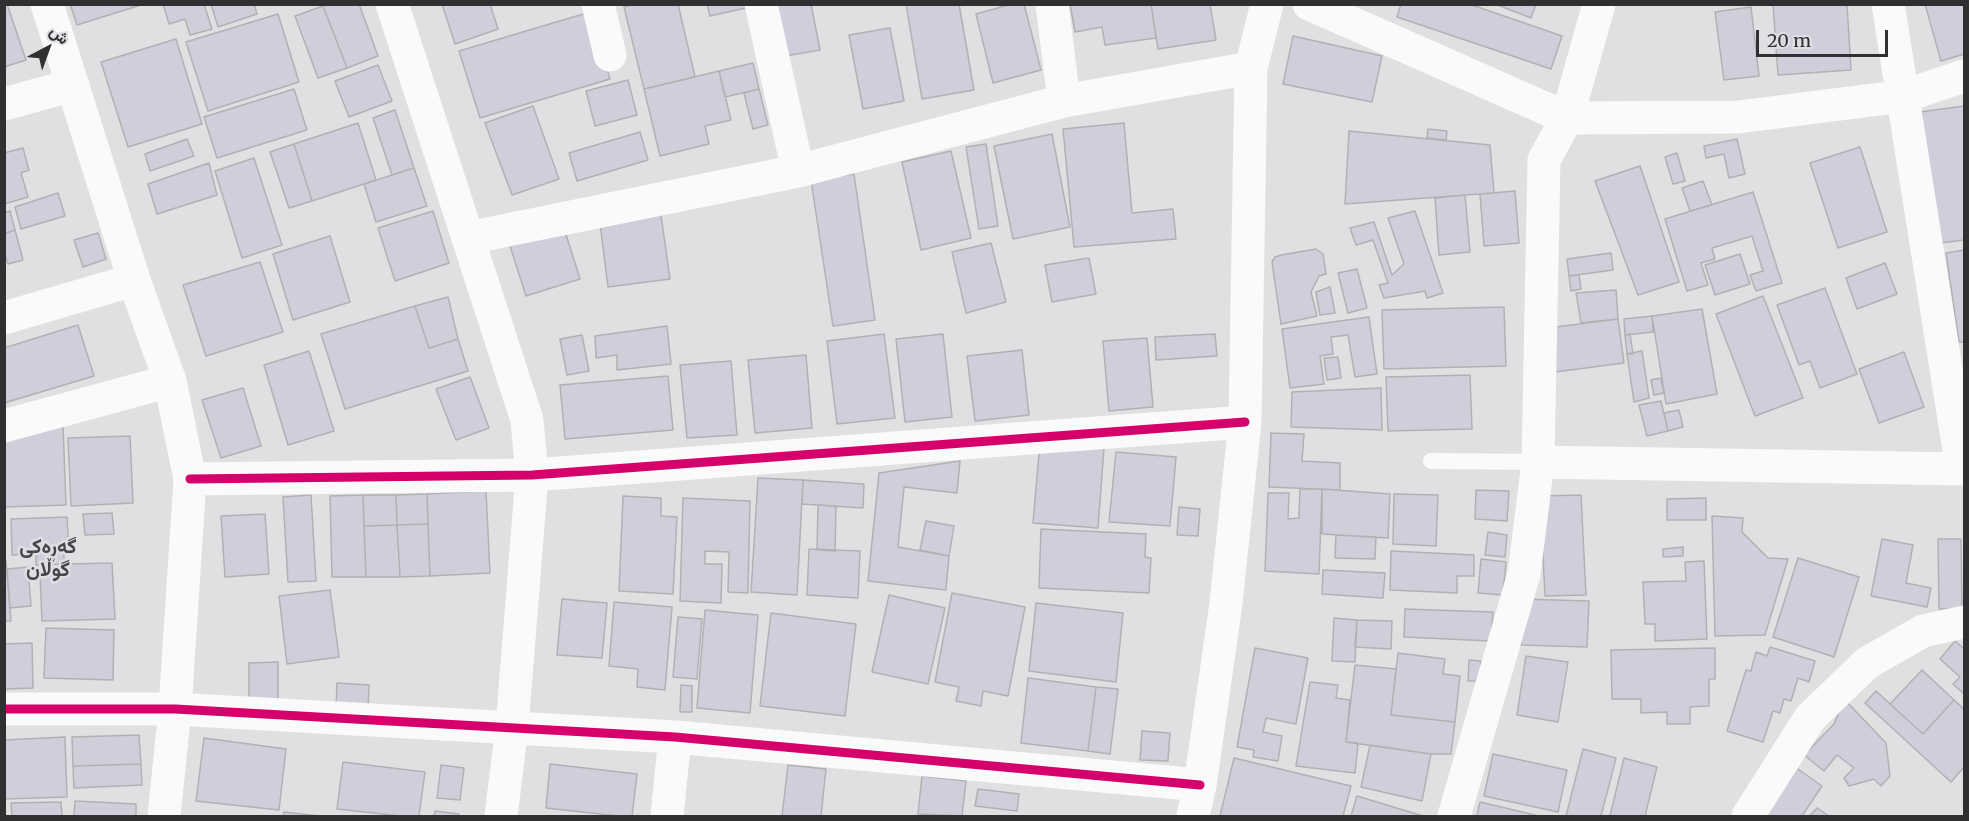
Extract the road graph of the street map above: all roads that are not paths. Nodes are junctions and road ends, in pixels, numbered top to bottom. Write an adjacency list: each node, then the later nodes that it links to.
1 (47, 4): 13 (street)
2 (392, 4): 19 (street)
3 (598, 4): 10 (street)
4 (761, 4): 18 (street)
5 (1052, 4): 15 (street)
6 (1267, 4): 11 (street)
7 (1309, 4): 17 (street)
8 (1599, 4): 17 (street)
9 (1888, 4): 14 (street)
10 (610, 55)
11 (1251, 68): 15 (street); 23 (street)
12 (1965, 76): 14 (street)
13 (73, 85): 16 (street); 20 (street)
14 (1904, 96): 17 (street); 27 (street)
15 (1064, 100): 18 (street)
16 (4, 104)
17 (1567, 118): 26 (street)
18 (798, 171): 19 (street)
19 (468, 237): 28 (street)
20 (134, 280): 21 (street); 22 (street)
21 (4, 318)
22 (170, 381): 24 (street); 29 (street)
23 (1245, 422): 28 (street); 35 (street)
24 (4, 426)
25 (1431, 461): 26 (lane)
26 (1538, 462): 27 (street); 39 (street)
27 (1964, 469)
28 (532, 475): 29 (street); 33 (street)
29 (190, 479): 32 (street)
30 (1965, 622): 40 (street)
31 (4, 709): 32 (street)
32 (175, 709): 33 (street); 36 (street)
33 (512, 727): 34 (street); 37 (street)
34 (675, 737): 35 (street); 38 (street)
35 (1197, 801)
36 (164, 816)
37 (501, 816)
38 (667, 816)
39 (1454, 816)
40 (1748, 816)

